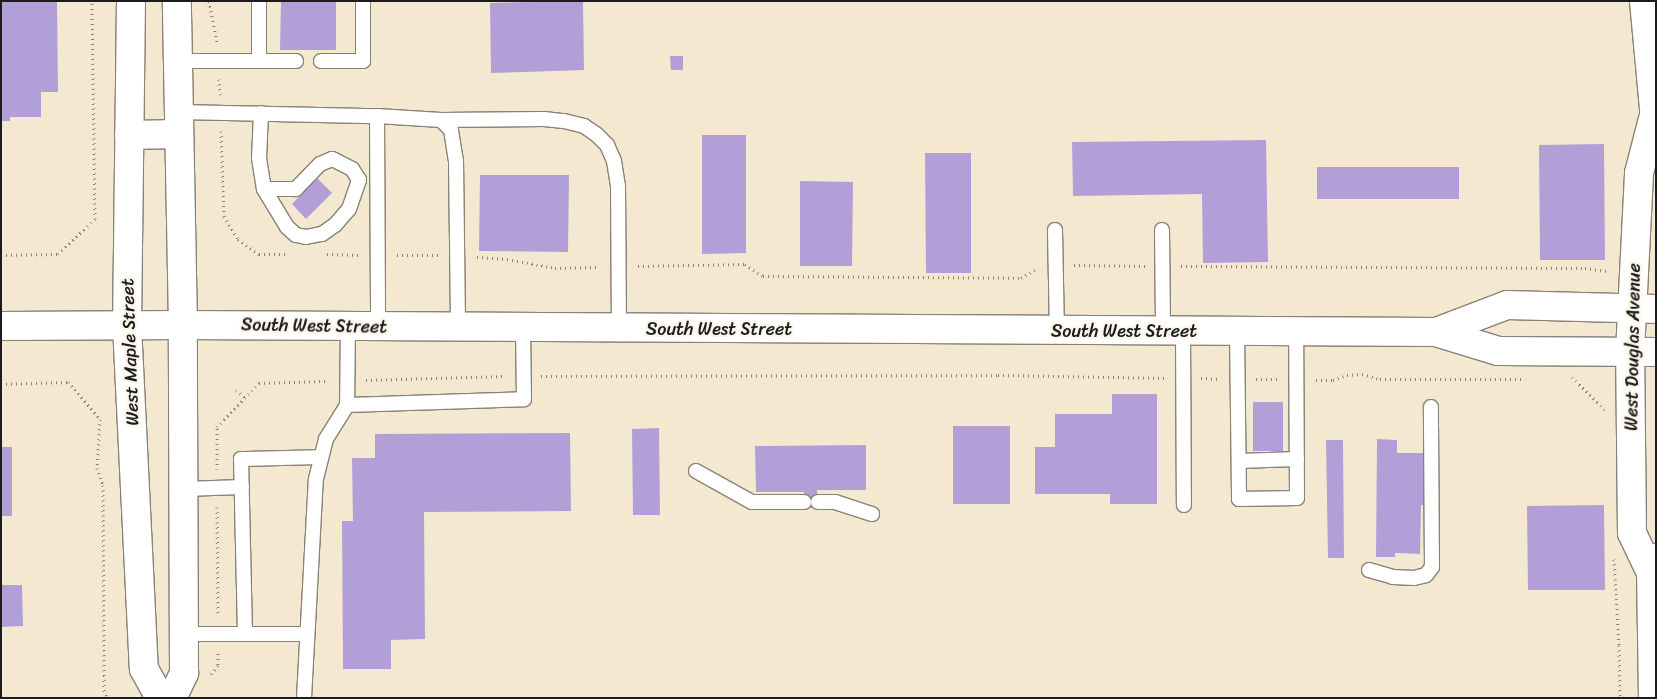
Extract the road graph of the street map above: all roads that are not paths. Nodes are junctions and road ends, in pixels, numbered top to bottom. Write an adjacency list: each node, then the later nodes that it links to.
1 (131, 1): 15 (main road, West Maple Street)
2 (178, 1): 6 (main road)
3 (259, 1): 7 (lane)
4 (363, 1): 9 (lane)
5 (1644, 1): 14 (main road, West Douglas Avenue)
6 (178, 61): 7 (lane); 13 (main road)
7 (259, 61): 8 (lane)
8 (296, 61)
9 (321, 61)
10 (261, 113): 11 (lane); 13 (lane); 16 (lane)
11 (377, 116): 12 (lane); 24 (lane)
12 (441, 120): 25 (lane); 27 (lane)
13 (179, 123): 15 (main road); 21 (main road)
14 (1654, 124): 19 (main road, West Douglas Avenue)
15 (129, 135): 20 (main road, West Maple Street)
16 (264, 189): 16 (lane)
17 (1054, 230): 28 (lane)
18 (1162, 230): 29 (lane)
19 (1644, 309): 32 (main road, South West Street); 33 (main road, West Douglas Avenue)
20 (127, 325): 21 (main road, South West Street); 22 (main road, South West Street); 49 (main road, West Maple Street)
21 (183, 325): 23 (main road, South West Street); 41 (main road)
22 (1, 326)
23 (348, 327): 24 (main road, South West Street); 34 (lane)
24 (378, 327): 25 (main road, South West Street)
25 (458, 328): 26 (main road, South West Street)
26 (522, 328): 27 (main road, South West Street); 34 (lane)
27 (619, 328): 28 (main road, South West Street)
28 (1057, 331): 29 (main road, South West Street)
29 (1173, 331): 30 (main road, South West Street); 42 (lane)
30 (1237, 331): 31 (main road, South West Street); 38 (lane)
31 (1296, 331): 32 (main road, South West Street); 37 (lane)
32 (1436, 332): 33 (main road, South West Street)
33 (1643, 352): 44 (main road, West Douglas Avenue)
34 (347, 405): 36 (lane)
35 (1431, 407): 45 (lane)
36 (321, 457): 40 (lane); 48 (lane)
37 (1297, 459): 38 (lane); 38 (lane)
38 (1239, 461)
39 (696, 471): 43 (lane)
40 (242, 487): 41 (lane); 47 (lane)
41 (184, 489): 46 (main road)
42 (1184, 505)
43 (872, 514)
44 (1653, 565): 52 (main road, West Douglas Avenue)
45 (1369, 570)
46 (184, 634): 47 (lane); 50 (main road)
47 (245, 634): 48 (lane)
48 (307, 634): 51 (lane)
49 (160, 698)
50 (172, 698)
51 (304, 698)
52 (1653, 698)

